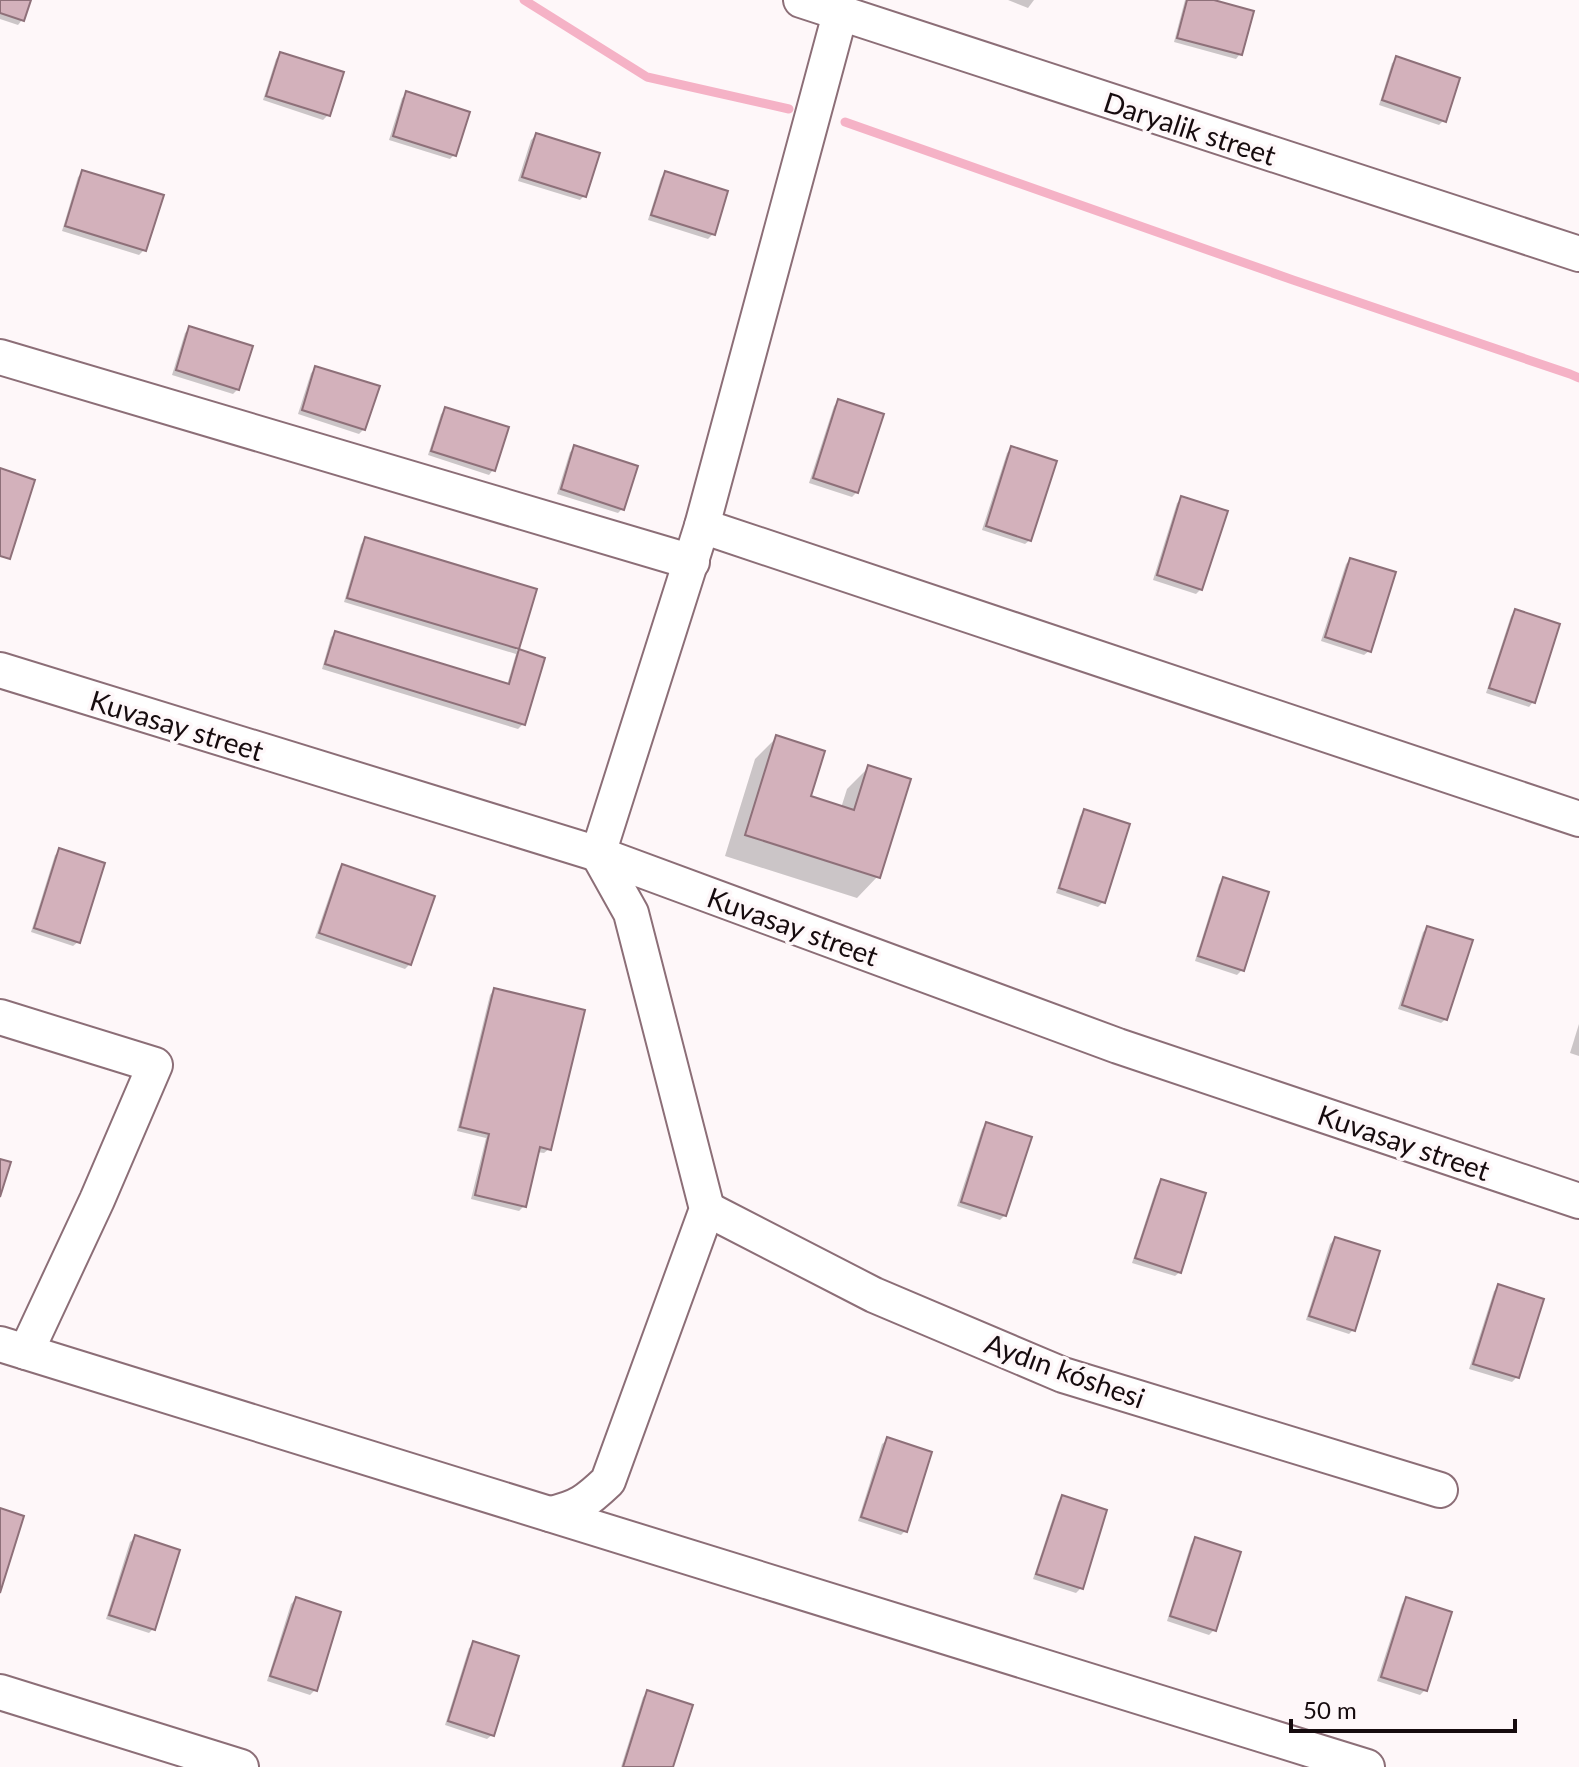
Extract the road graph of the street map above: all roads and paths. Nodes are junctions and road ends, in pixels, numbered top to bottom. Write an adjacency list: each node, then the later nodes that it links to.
1 (801, 0): 2 (street, Daryalik street)
2 (840, 14): 3 (street, Daryalik street); 5 (street)
3 (1579, 254)
4 (0, 357): 6 (street)
5 (702, 526): 6 (street); 8 (street)
6 (692, 562): 9 (street)
7 (0, 670): 9 (street, Kuvasay street)
8 (1579, 819)
9 (598, 854): 11 (street, Kuvasay street); 12 (street)
10 (0, 1017): 13 (street)
11 (1579, 1201)
12 (707, 1209): 14 (street, Aydın kóshesi); 15 (street)
13 (13, 1348): 15 (street)
14 (1440, 1490)
15 (550, 1514): 18 (street)
16 (0, 1692): 17 (street)
17 (241, 1767)
18 (1367, 1767)

